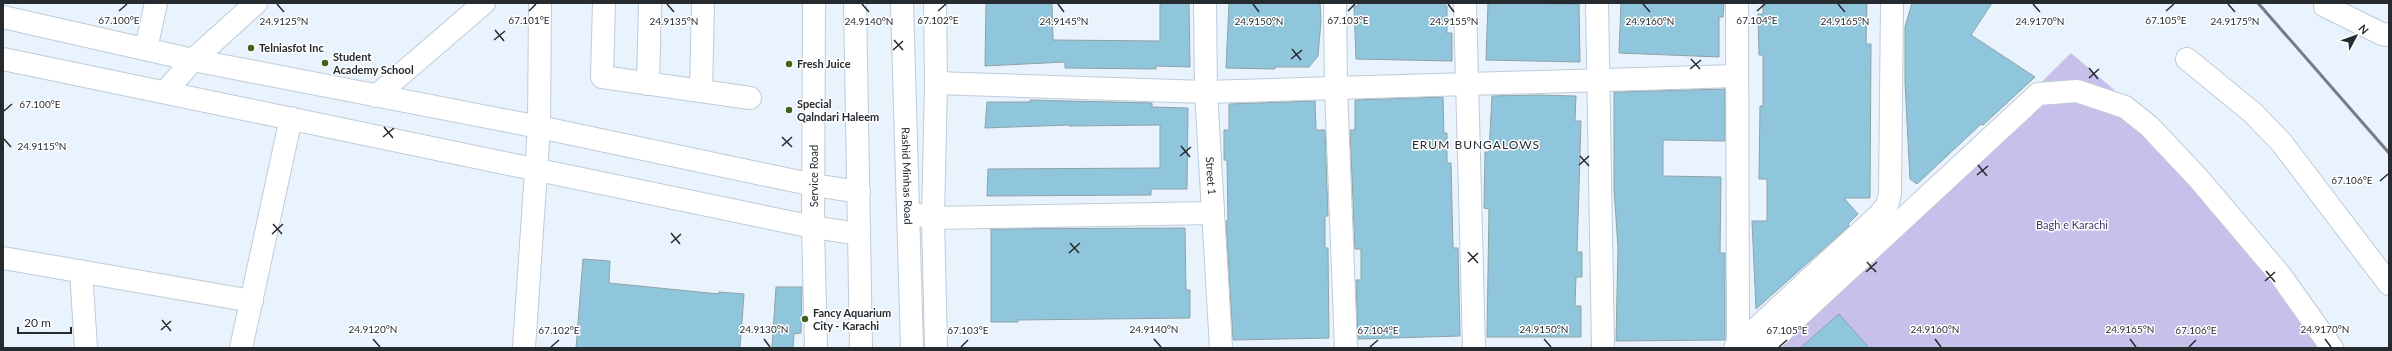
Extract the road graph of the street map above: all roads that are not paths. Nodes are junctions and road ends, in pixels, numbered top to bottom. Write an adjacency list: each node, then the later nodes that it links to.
1 (156, 3): 21 (street)
2 (256, 3): 24 (street)
3 (484, 3): 34 (street)
4 (540, 3): 37 (street)
5 (604, 3): 28 (street)
6 (650, 3): 28 (street)
7 (703, 3): 31 (street)
8 (814, 3): 39 (street, Service Road)
9 (855, 3): 40 (street)
10 (902, 3): 41 (street, Rashid Minhas Road)
11 (935, 3): 27 (street)
12 (1205, 3): 33 (street, Street 1)
13 (1335, 3): 30 (street)
14 (1465, 3): 29 (street)
15 (1597, 3): 26 (street)
16 (1737, 3): 25 (street)
17 (1892, 3): 50 (street)
18 (2325, 6): 20 (street)
19 (3, 17): 21 (street)
20 (2389, 35)
21 (146, 49): 24 (street)
22 (3, 59): 32 (street)
23 (2187, 59): 48 (street)
24 (193, 60): 32 (street); 34 (street)
25 (1736, 76): 26 (street); 50 (street)
26 (1597, 80): 29 (street); 61 (street)
27 (936, 83): 33 (street); 43 (street)
28 (648, 84): 31 (street)
29 (1465, 85): 30 (street); 60 (street)
30 (1336, 89): 33 (street); 59 (street)
31 (701, 91): 35 (street)
32 (165, 92): 36 (street)
33 (1206, 92): 42 (street, Street 1)
34 (376, 96): 37 (street)
35 (750, 98)
36 (291, 118): 38 (street); 49 (street)
37 (539, 127): 38 (street); 39 (street)
38 (536, 168): 44 (street); 53 (street)
39 (814, 185): 40 (street); 44 (street, Service Road)
40 (859, 192): 45 (street)
41 (907, 211): 43 (street); 56 (street, Rashid Minhas Road)
42 (1213, 213): 43 (street); 58 (street, Street 1)
43 (933, 218): 57 (street)
44 (813, 227): 45 (street); 54 (street, Service Road)
45 (859, 234): 55 (street)
46 (3, 258): 47 (street)
47 (81, 271): 49 (street); 51 (street)
48 (2389, 284)
49 (252, 301): 52 (street)
50 (1737, 347)
51 (86, 348)
52 (241, 348)
53 (524, 348)
54 (816, 348)
55 (861, 348)
56 (912, 348)
57 (936, 348)
58 (1221, 348)
59 (1346, 348)
60 (1474, 348)
61 (1603, 348)
62 (1764, 348): 63 (street)
63 (2332, 348)

